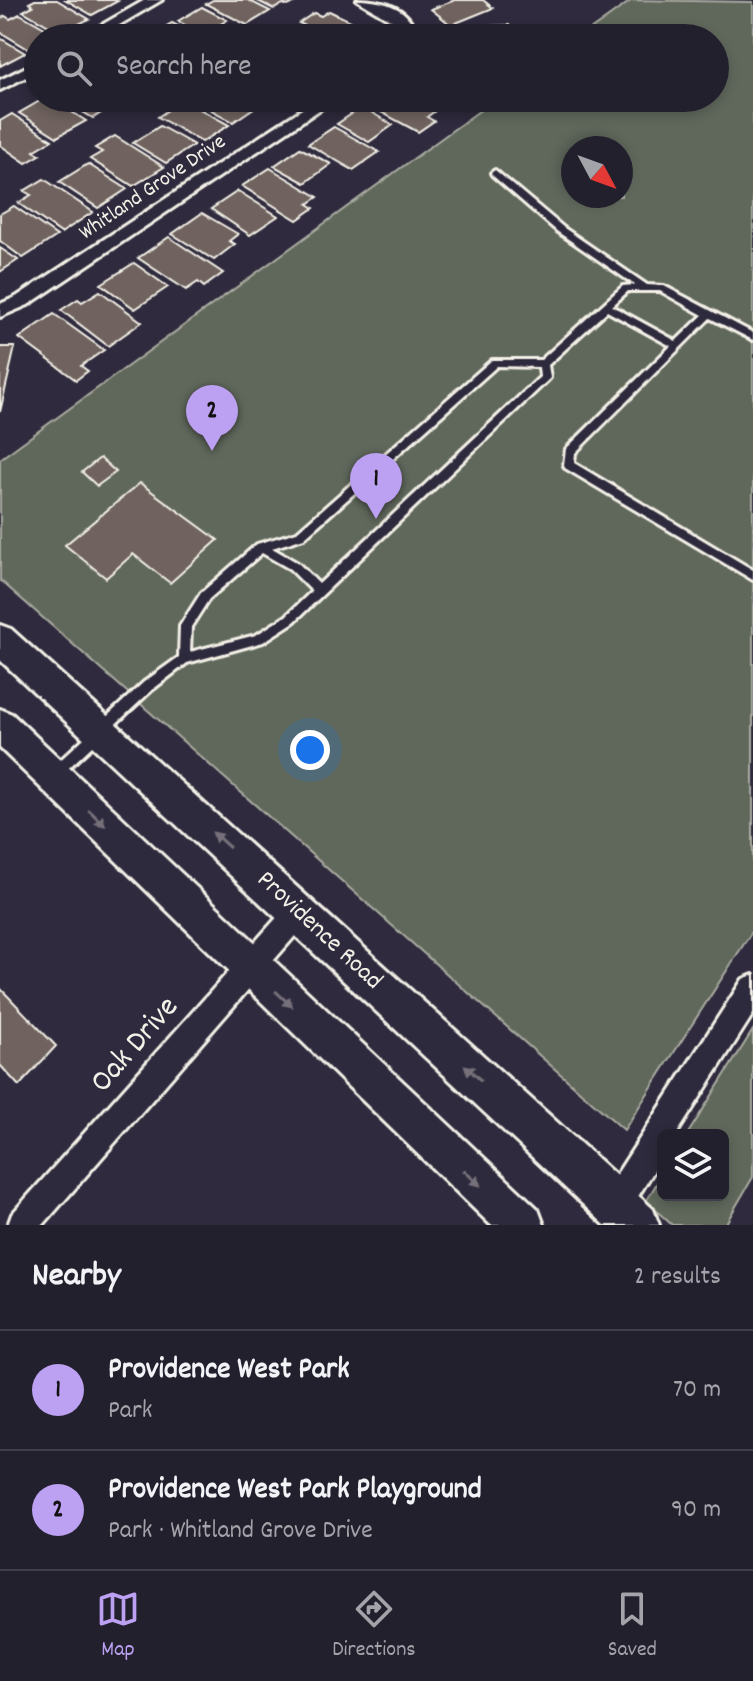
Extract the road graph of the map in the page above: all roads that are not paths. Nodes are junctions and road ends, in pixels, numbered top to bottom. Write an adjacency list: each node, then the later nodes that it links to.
1 (155, 0): 3 (street)
2 (364, 0): 4 (street)
3 (111, 24)
4 (407, 24)
5 (24, 73): 6 (street)
6 (0, 86)
7 (308, 112): 11 (street, Whitland Grove Drive)
8 (495, 173): 9 (lane)
9 (643, 286): 10 (lane); 12 (lane)
10 (606, 306): 14 (lane); 15 (lane)
11 (0, 311)
12 (709, 314): 13 (lane); 14 (lane)
13 (753, 337)
14 (676, 345): 17 (lane)
15 (543, 364): 16 (lane); 18 (lane)
16 (261, 547): 18 (lane); 20 (lane)
17 (753, 575)
18 (319, 591): 20 (lane)
19 (0, 639): 22 (main road, Providence Road)
20 (184, 659): 22 (lane)
21 (0, 725): 23 (main road)
22 (100, 731): 23 (lane); 24 (main road, Providence Road, one-way to 22)
23 (52, 775): 25 (main road, one-way to 25)
24 (299, 912): 25 (street, Oak Drive); 27 (main road, Providence Road, one-way to 24)
25 (250, 967): 28 (street, Oak Drive); 29 (main road, one-way to 29)
26 (753, 989): 27 (street)
27 (626, 1215)
28 (23, 1225)
29 (522, 1225)

